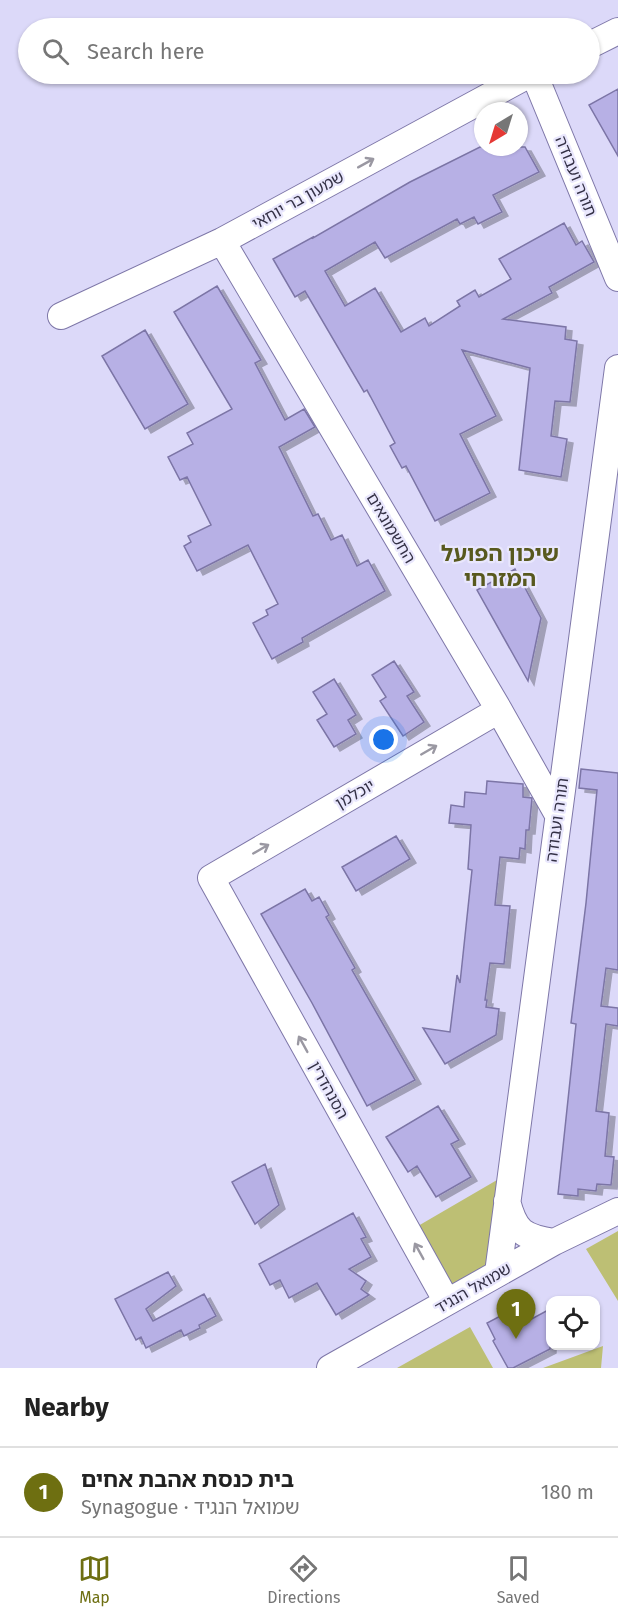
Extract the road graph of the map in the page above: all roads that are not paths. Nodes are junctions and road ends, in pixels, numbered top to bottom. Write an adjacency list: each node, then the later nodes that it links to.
1 (618, 31): 2 (street)
2 (600, 40)
3 (513, 84): 5 (street, שמעון בר יוחאי, one-way to 3)
4 (536, 84): 6 (street, תורה ועבודה)
5 (222, 241): 7 (street, שמעון בר יוחאי); 9 (street, החשמונאים)
6 (618, 278)
7 (62, 316)
8 (618, 368): 10 (street, תורה ועבודה)
9 (498, 710): 10 (street, החשמונאים); 11 (street, יוכלמן, one-way to 9)
10 (558, 815): 12 (street, תורה ועבודה)
11 (211, 878): 16 (street, הסנהדרין, one-way to 11)
12 (507, 1201): 14 (street); 15 (street, תורה ועבודה)
13 (618, 1211): 14 (street, שמואל הנגיד)
14 (554, 1242): 15 (street, שמואל הנגיד)
15 (498, 1273): 16 (street, שמואל הנגיד)
16 (447, 1302): 17 (street, שמואל הנגיד)
17 (330, 1368)

